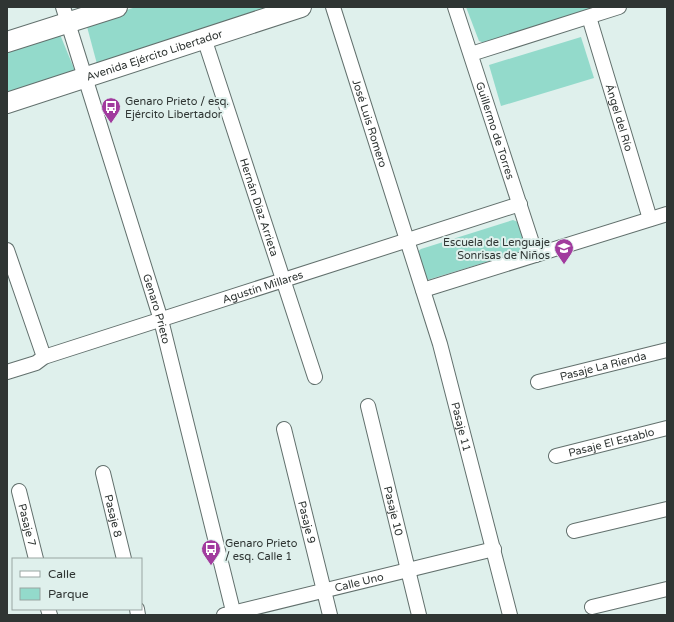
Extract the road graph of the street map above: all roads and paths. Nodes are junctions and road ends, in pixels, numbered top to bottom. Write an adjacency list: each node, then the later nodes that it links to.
1 (118, 7): 6 (main road)
2 (301, 7): 8 (main road, Avenida Ejército Libertador)
3 (333, 7): 16 (street, José Luis Romero)
4 (456, 7): 10 (street, Guillermo de Torres)
5 (619, 7): 7 (street)
6 (65, 15): 9 (main road); 11 (street, Genaro Prieto)
7 (589, 17): 10 (street); 15 (street, Ángel del Río)
8 (204, 38): 11 (main road, Avenida Ejército Libertador); 19 (street, Hernán Díaz Arrieta)
9 (7, 42)
10 (471, 54): 13 (street, Guillermo de Torres)
11 (85, 77): 12 (main road, Avenida Ejército Libertador); 21 (street, Genaro Prieto)
12 (7, 103)
13 (520, 204): 16 (street, Agustín Millares); 18 (street, Guillermo de Torres)
14 (667, 214): 15 (street)
15 (650, 219): 18 (street)
16 (407, 240): 19 (street, Agustín Millares); 20 (street, Pasaje 11)
17 (7, 250): 23 (street)
18 (536, 255): 20 (street)
19 (283, 280): 21 (street, Agustín Millares); 25 (street, Hernán Díaz Arrieta)
20 (422, 290): 35 (street, Pasaje 11)
21 (161, 320): 23 (street, Agustín Millares); 42 (street, Genaro Prieto)
22 (667, 350): 26 (street, Pasaje La Rienda)
23 (44, 357): 24 (street, Agustín Millares)
24 (7, 372)
25 (315, 377)
26 (538, 382)
27 (368, 406): 38 (street, Pasaje 10)
28 (667, 428): 30 (street, Pasaje El Establo)
29 (284, 429): 40 (street, Pasaje 9)
30 (556, 456)
31 (103, 473): 37 (street, Pasaje 8)
32 (19, 491): 36 (street, Pasaje 7)
33 (667, 509): 34 (street)
34 (574, 531)
35 (494, 549): 38 (street, Calle Uno); 45 (street, Pasaje 11)
36 (36, 558)
37 (124, 558)
38 (408, 570): 40 (street, Calle Uno); 44 (street, Pasaje 10)
39 (667, 589): 41 (street)
40 (324, 590): 42 (street, Calle Uno); 43 (street, Pasaje 9)
41 (592, 607)
42 (230, 614)
43 (330, 615)
44 (419, 615)
45 (510, 615)

